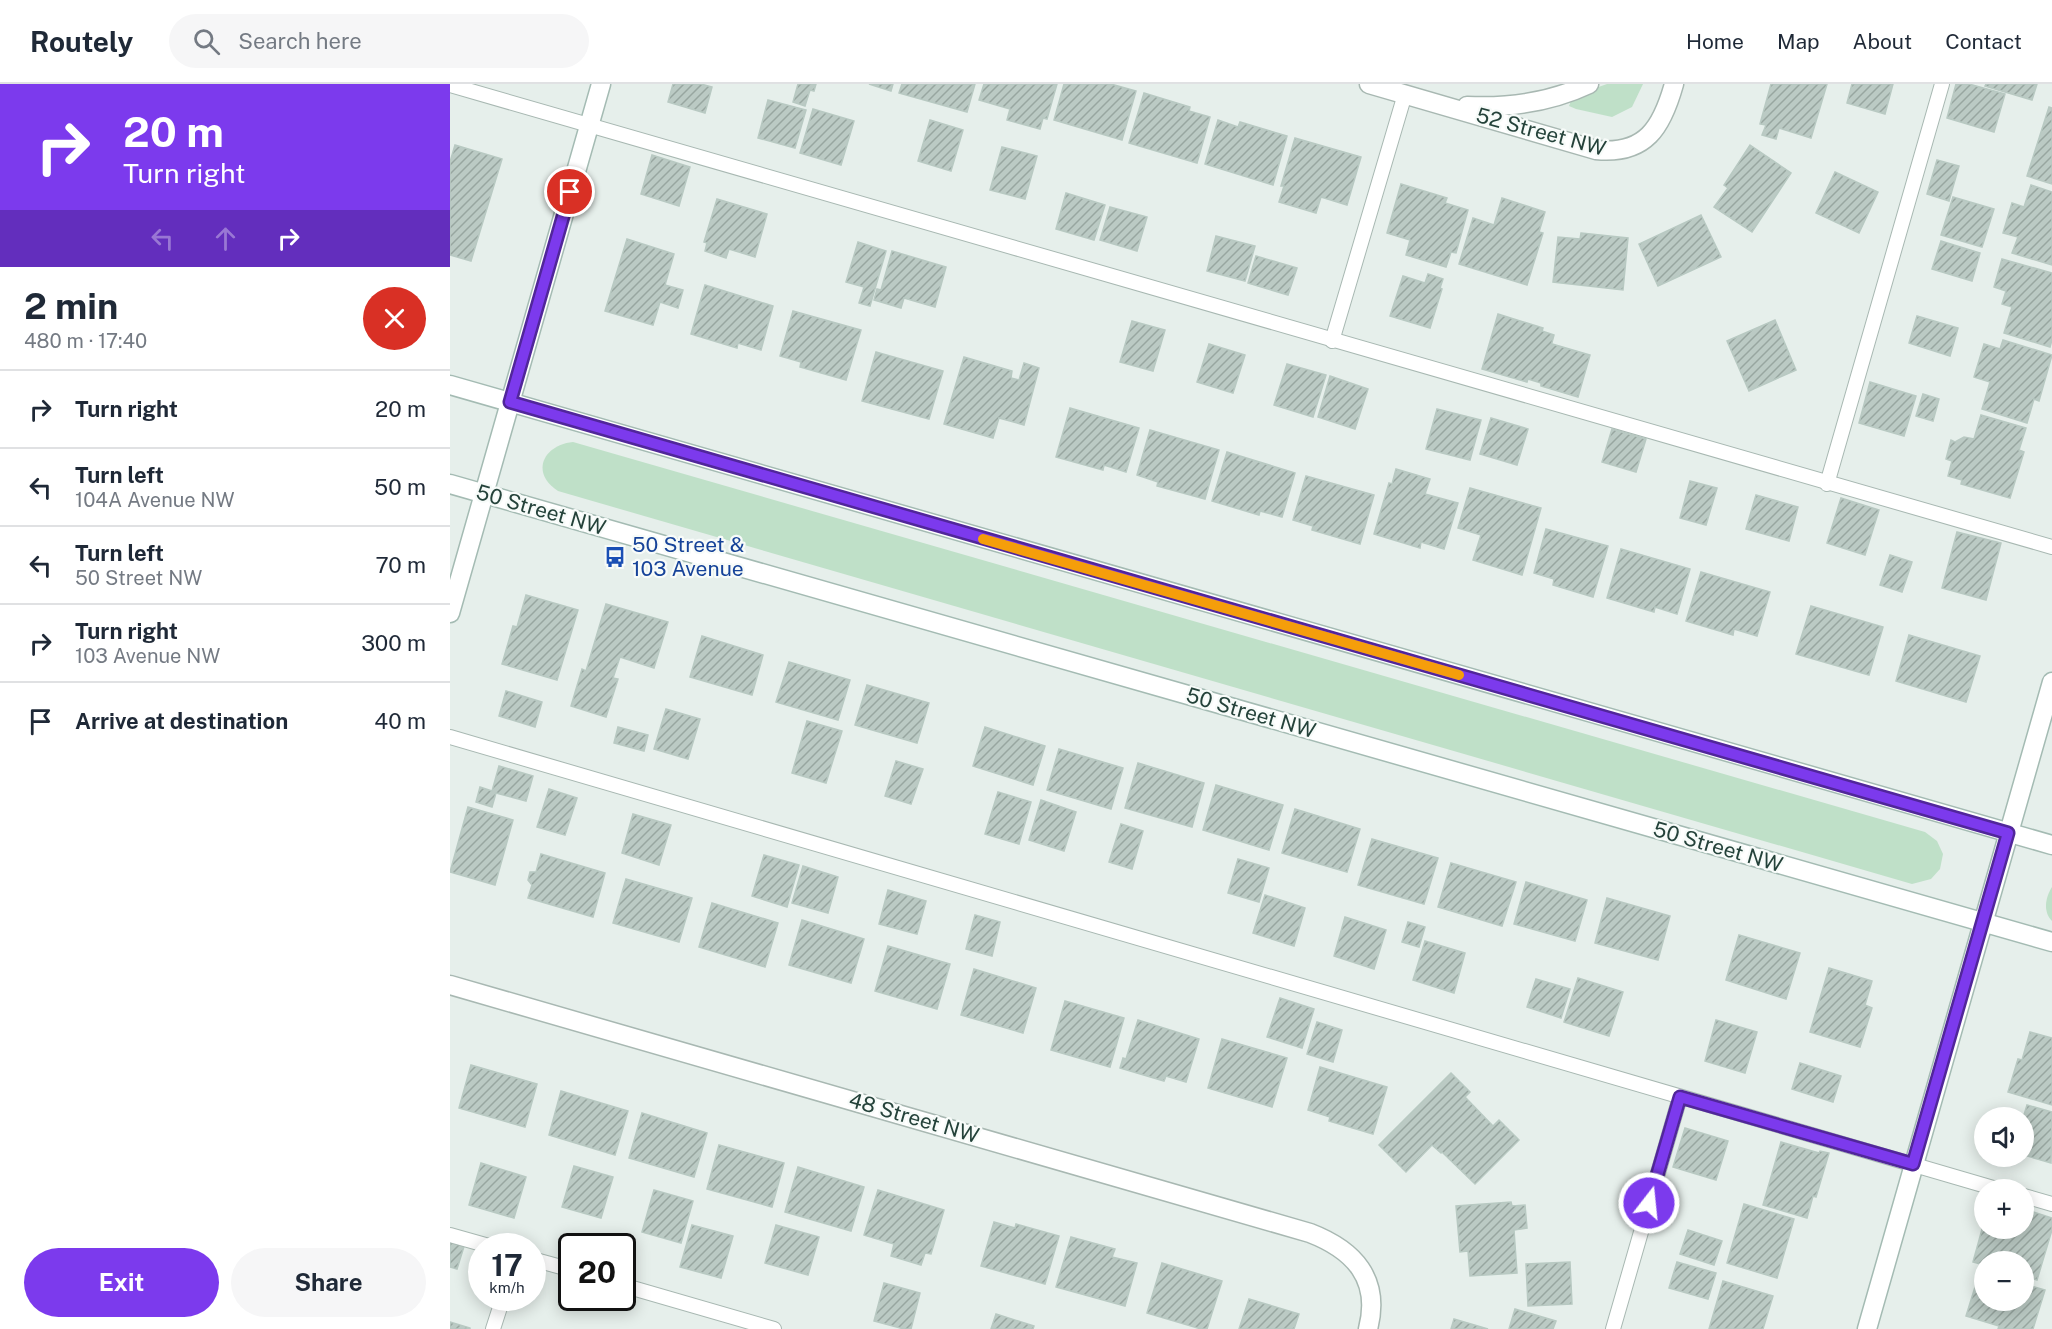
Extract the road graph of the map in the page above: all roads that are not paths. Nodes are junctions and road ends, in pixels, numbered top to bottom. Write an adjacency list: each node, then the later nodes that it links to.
1 (601, 84): 9 (main road)
2 (1369, 84): 7 (main road, 52 Street NW)
3 (1589, 84): 8 (main road, 52 Street NW)
4 (1674, 84): 8 (main road, 52 Street NW)
5 (1942, 84): 14 (lane)
6 (450, 85): 9 (lane)
7 (1405, 94): 8 (main road, 52 Street NW); 10 (lane)
8 (1444, 105)
9 (589, 126): 10 (lane); 12 (main road)
10 (1332, 341): 14 (lane)
11 (450, 385): 12 (main road)
12 (510, 402): 15 (main road); 20 (main road)
13 (450, 484): 15 (main road, 50 Street NW)
14 (1827, 484): 16 (lane)
15 (485, 494): 17 (main road); 22 (main road, 50 Street NW)
16 (2052, 547)
17 (450, 614)
18 (2052, 682): 20 (main road)
19 (450, 737): 25 (lane)
20 (2008, 833): 21 (main road); 22 (main road)
21 (2052, 845)
22 (1983, 923): 23 (main road, 50 Street NW); 26 (main road)
23 (2052, 942)
24 (450, 985): 36 (main road, 48 Street NW)
25 (1680, 1097): 26 (lane); 37 (lane)
26 (1913, 1164): 27 (lane); 38 (main road)
27 (1974, 1182)
28 (2034, 1199): 29 (lane)
29 (2052, 1204)
30 (450, 1235): 31 (lane)
31 (468, 1240)
32 (636, 1289): 35 (lane)
33 (498, 1311): 34 (lane)
34 (493, 1329)
35 (774, 1329)
36 (1368, 1329)
37 (1613, 1329)
38 (1867, 1329)

